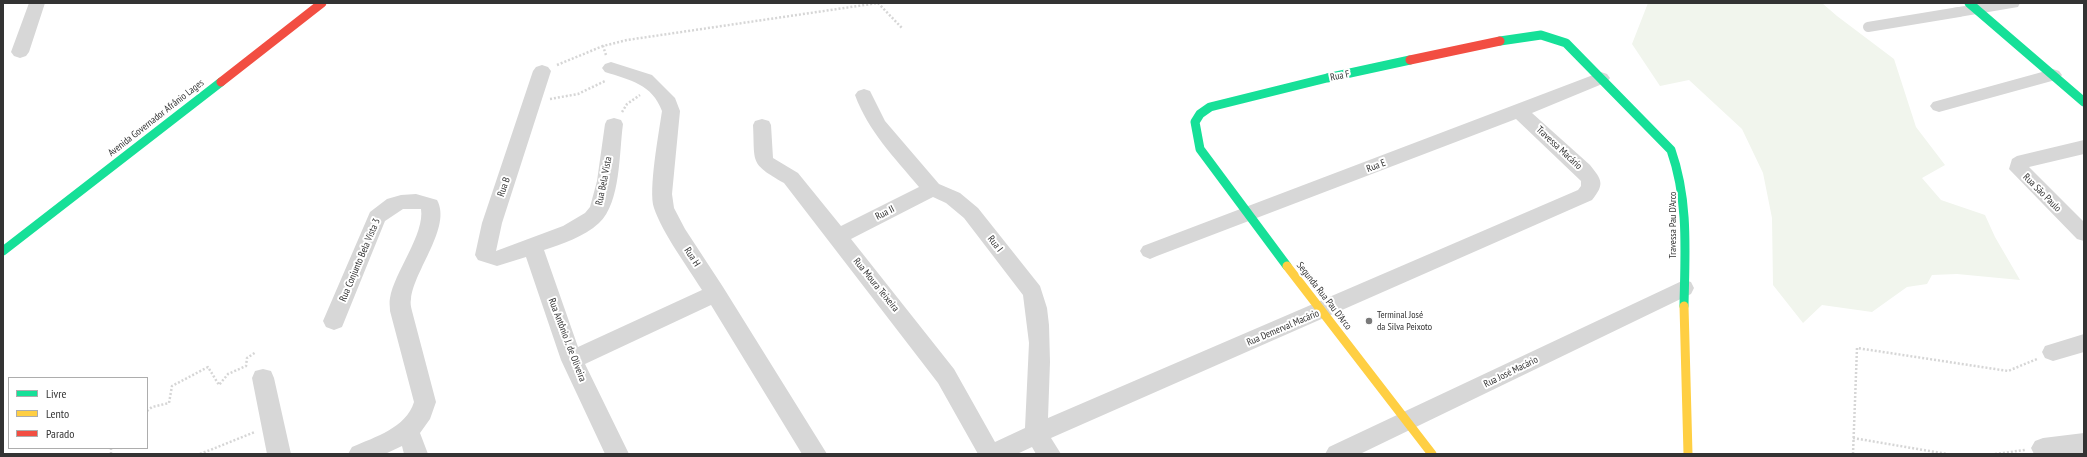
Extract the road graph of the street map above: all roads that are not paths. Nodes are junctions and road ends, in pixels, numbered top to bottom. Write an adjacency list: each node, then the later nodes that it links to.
1 (37, 3): 9 (street)
2 (307, 3): 6 (street)
3 (322, 3): 28 (street, Avenida Governador Afrânio Lages)
4 (2012, 3): 5 (street)
5 (1968, 8): 7 (lane); 12 (street)
6 (288, 18)
7 (1868, 27)
8 (1519, 38): 13 (street, Travessa Pau D'Arco); 21 (street, Rua F)
9 (20, 52)
10 (616, 70): 31 (street, Rua H)
11 (542, 71): 27 (street, Rua B)
12 (2053, 75): 15 (street); 16 (street)
13 (1601, 78): 17 (street, Rua E); 30 (street, Travessa Pau D'Arco)
14 (864, 95): 23 (street, Rua I)
15 (2084, 102)
16 (1939, 106)
17 (1519, 111): 22 (street, Travessa Macário); 24 (street, Rua E)
18 (614, 124): 27 (street, Rua Bela Vista)
19 (762, 125): 26 (street, Rua Moura Teixeira)
20 (2084, 147): 25 (street, Rua São Paulo)
21 (1200, 149): 24 (street, Segunda Rua Pau D'Arco)
22 (1591, 188): 32 (street, Rua Demerval Macário)
23 (932, 189): 26 (street, Rua II); 40 (street, Rua I)
24 (1247, 215): 29 (street, Rua E); 32 (street, Segunda Rua Pau D'Arco)
25 (2084, 234)
26 (837, 237): 48 (street, Rua Moura Teixeira)
27 (532, 245): 36 (street, Rua Antônio J. de Oliveira)
28 (3, 251)
29 (1150, 251)
30 (1684, 288): 38 (street, Rua José Macário); 53 (street, Travessa Pau D'Arco)
31 (716, 293): 36 (street); 47 (street, Rua H)
32 (1321, 311): 38 (street, Segunda Rua Pau D'Arco); 40 (street, Rua Demerval Macário)
33 (334, 321): 39 (street, Rua Conjunto Bela Vista 3)
34 (2084, 343): 35 (street)
35 (2053, 352)
36 (572, 360): 46 (street, Rua Antônio J. de Oliveira)
37 (263, 378): 43 (street)
38 (1408, 421): 51 (street, Rua José Macário); 52 (street, Segunda Rua Pau D'Arco)
39 (408, 431): 44 (street); 45 (street)
40 (1036, 434): 49 (street, Rua Demerval Macário); 50 (street)
41 (2084, 443): 42 (street)
42 (2043, 448)
43 (279, 454)
44 (360, 454)
45 (416, 454)
46 (617, 454)
47 (815, 454)
48 (990, 454)
49 (993, 454)
50 (1049, 454)
51 (1337, 454)
52 (1432, 454)
53 (1687, 454)

